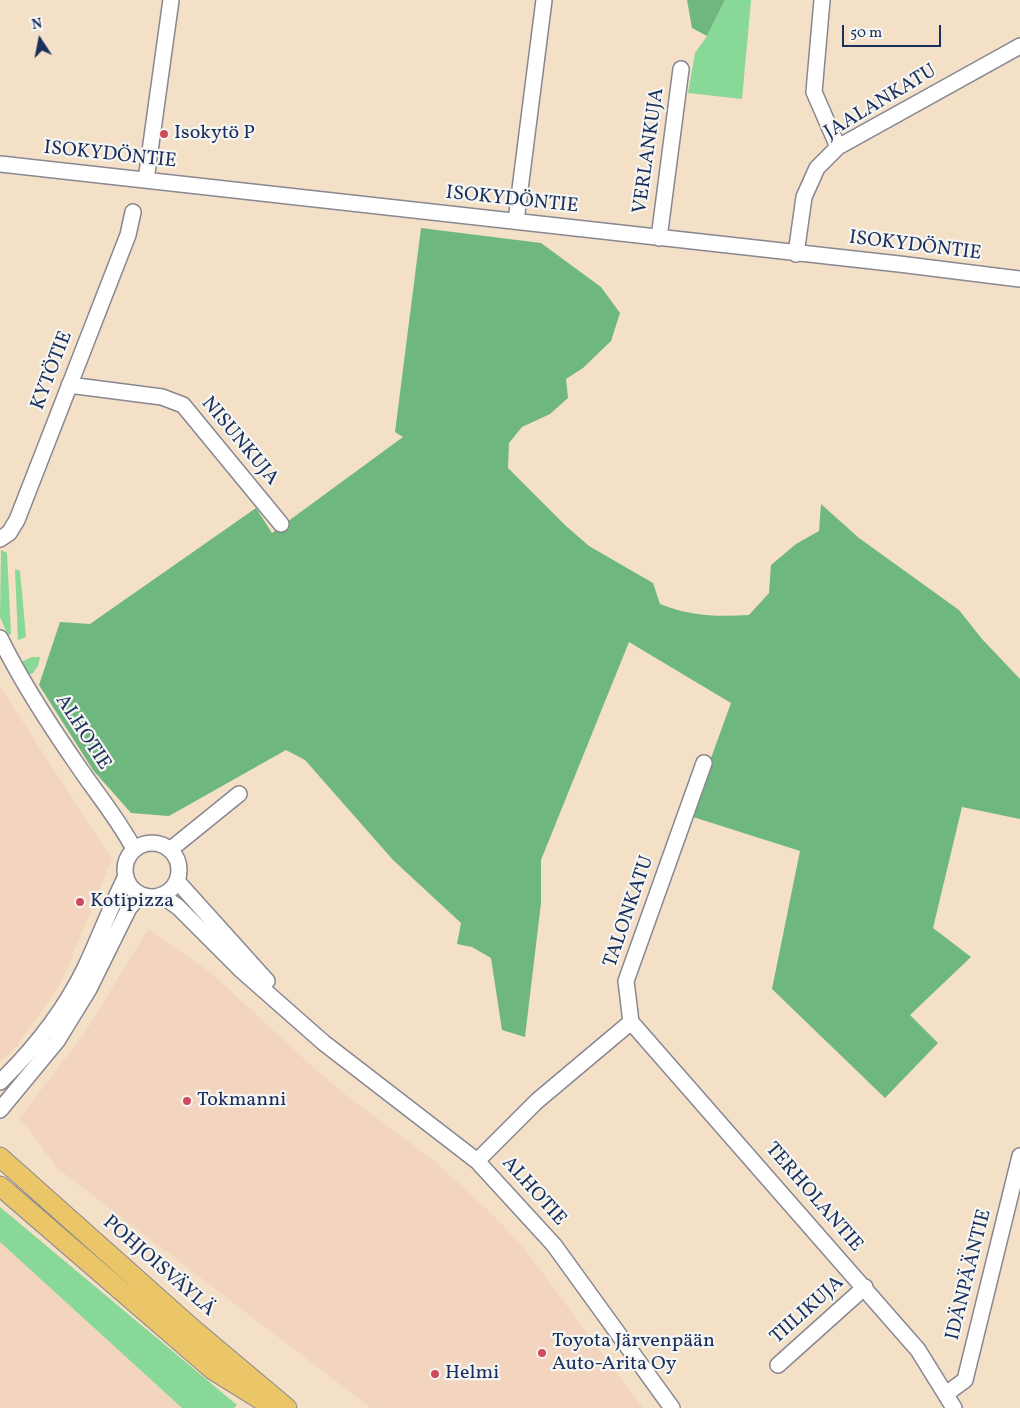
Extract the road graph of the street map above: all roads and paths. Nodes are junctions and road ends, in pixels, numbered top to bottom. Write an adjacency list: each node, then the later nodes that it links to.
1 (170, 0): 8 (street)
2 (544, 0): 10 (street)
3 (822, 0): 6 (street)
4 (1020, 46): 6 (street, JAALANKATU)
5 (682, 69): 11 (street, VERLANKUJA)
6 (838, 147): 12 (street, JAALANKATU)
7 (0, 164): 8 (street, ISOKYDÖNTIE)
8 (146, 180): 10 (street, ISOKYDÖNTIE)
9 (133, 212): 14 (street, KYTÖTIE)
10 (516, 221): 11 (street, ISOKYDÖNTIE)
11 (659, 238): 12 (street, ISOKYDÖNTIE)
12 (796, 254): 13 (street, ISOKYDÖNTIE)
13 (1020, 280)
14 (69, 385): 15 (street, NISUNKUJA); 16 (street, KYTÖTIE)
15 (281, 524)
16 (0, 539)
17 (0, 639): 20 (street, ALHOTIE)
18 (704, 763): 25 (street, TALONKATU)
19 (239, 794): 21 (street)
20 (134, 849): 21 (street); 22 (street)
21 (171, 849): 23 (street)
22 (126, 876): 24 (street); 27 (street)
23 (177, 881): 24 (street); 26 (street, ALHOTIE)
24 (153, 896): 26 (street, ALHOTIE); 28 (street)
25 (631, 1022): 31 (street); 33 (street, TERHOLANTIE)
26 (324, 1043): 31 (street, ALHOTIE)
27 (0, 1082)
28 (0, 1110)
29 (1020, 1156): 35 (street, IDÄNPÄÄNTIE)
30 (0, 1157): 37 (main road, POHJOISVÄYLÄ)
31 (477, 1161): 38 (street, ALHOTIE)
32 (0, 1186): 36 (main road)
33 (865, 1287): 34 (street, TIILIKUJA); 35 (street, TERHOLANTIE)
34 (778, 1365)
35 (946, 1394): 39 (street, TERHOLANTIE)
36 (274, 1408)
37 (287, 1408)
38 (672, 1408)
39 (954, 1408)

